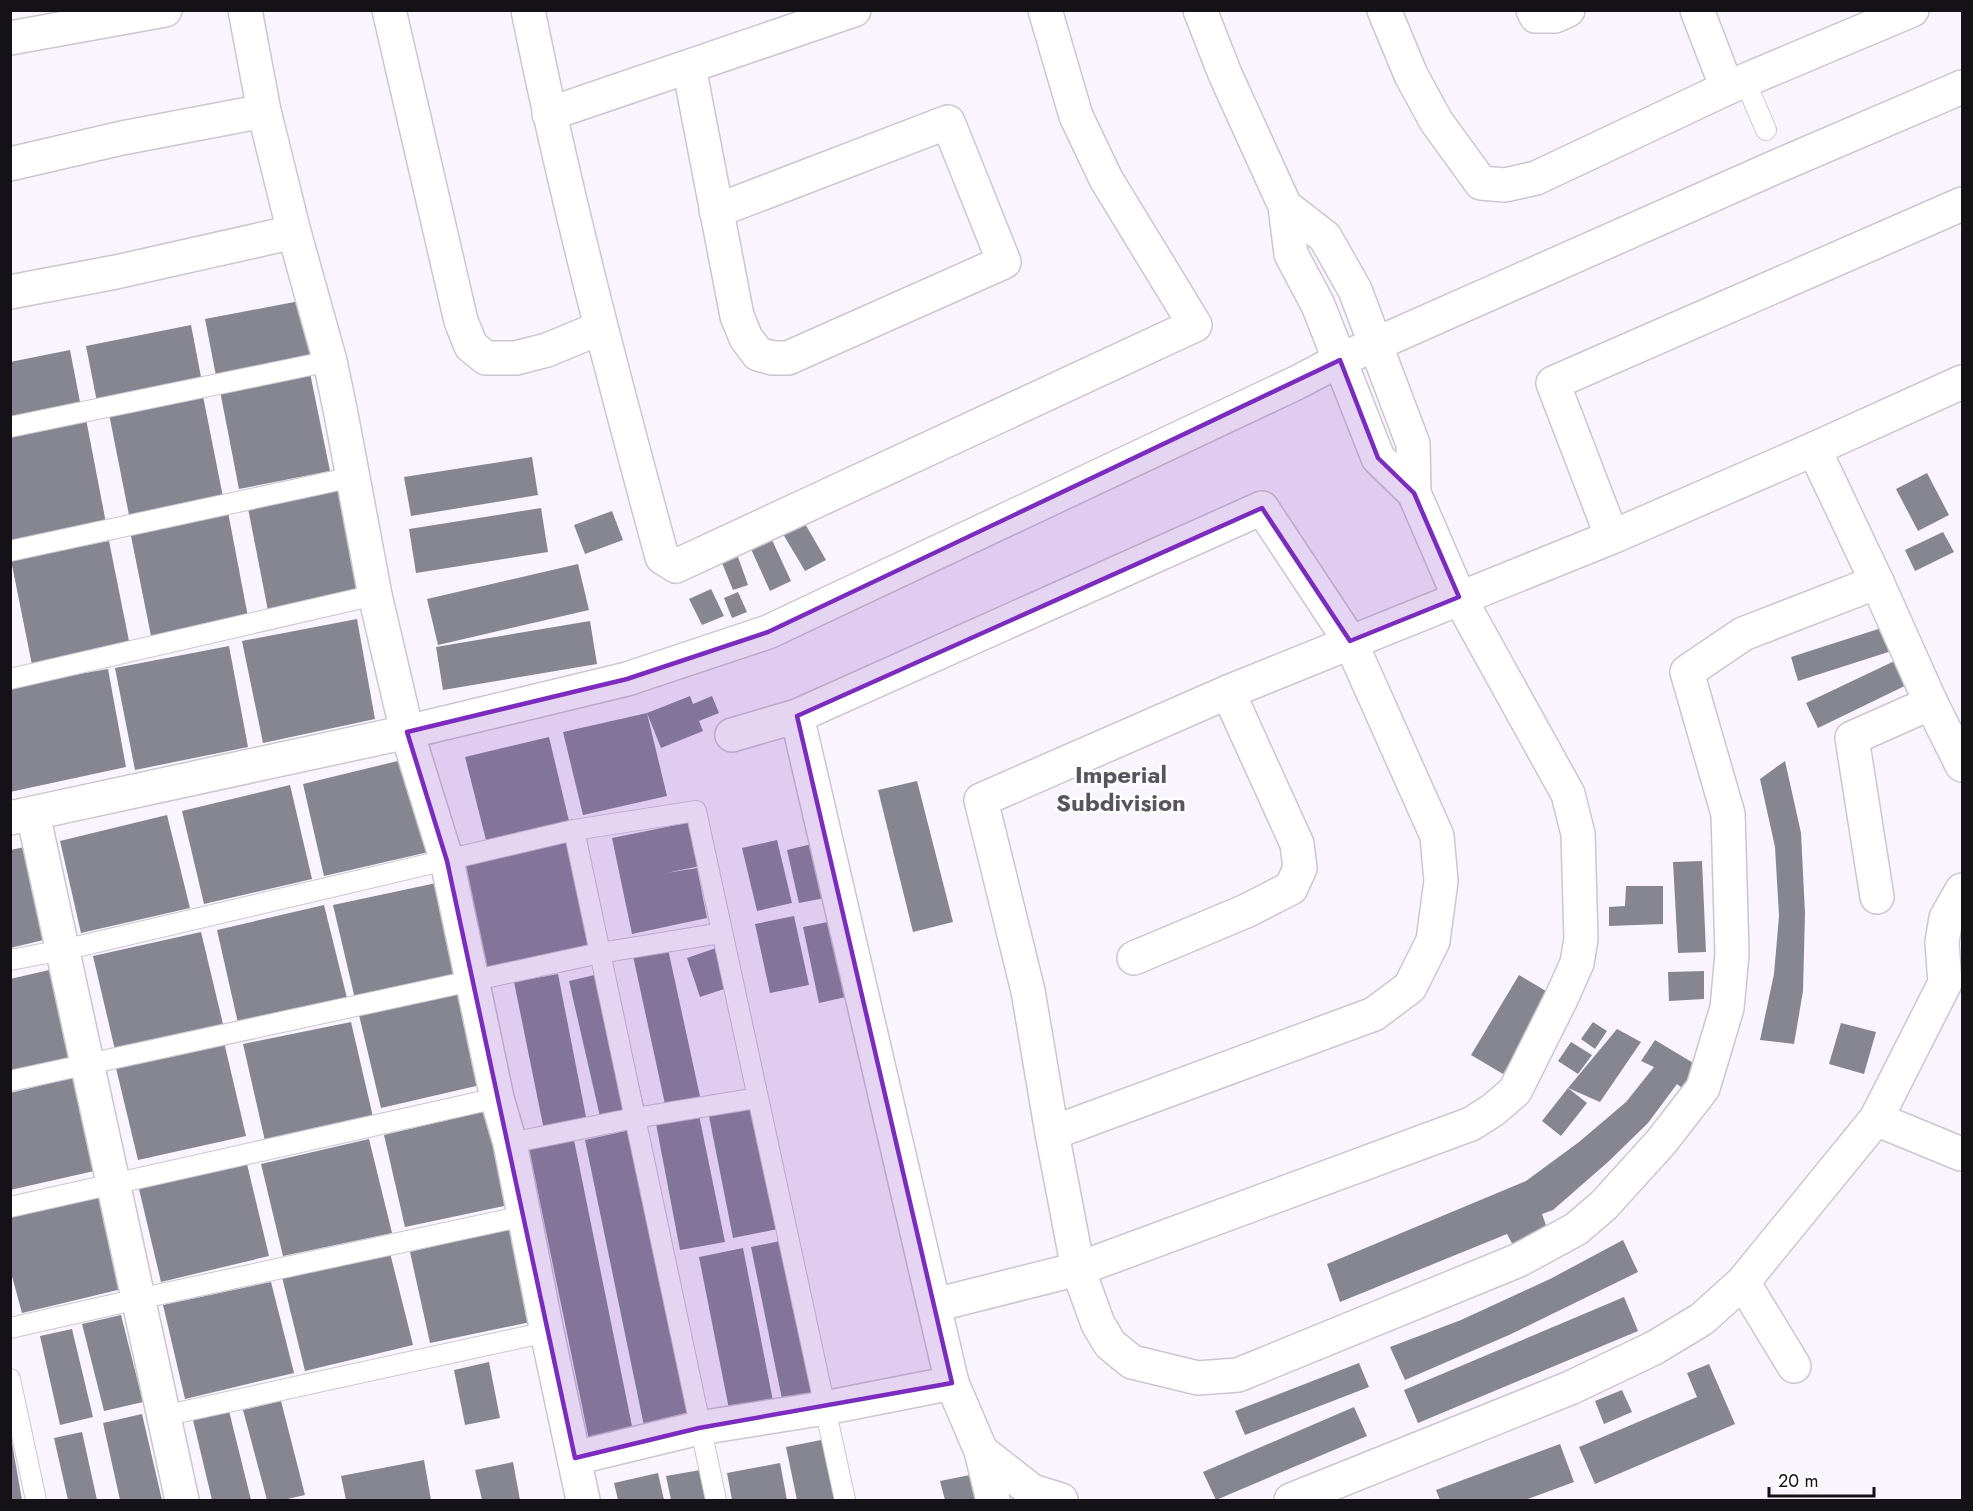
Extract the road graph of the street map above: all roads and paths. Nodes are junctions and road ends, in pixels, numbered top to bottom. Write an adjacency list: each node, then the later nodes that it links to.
1 (165, 10): 14 (street)
2 (245, 10): 18 (street)
3 (389, 10): 27 (street)
4 (528, 10): 19 (street)
5 (854, 10): 15 (street)
6 (1045, 10): 27 (street)
7 (1200, 10): 23 (street)
8 (1384, 10): 16 (street)
9 (1533, 10): 10 (street)
10 (1568, 10)
11 (1697, 10): 16 (street)
12 (1912, 10): 13 (street)
13 (1872, 19): 16 (street)
14 (10, 38)
15 (689, 68): 19 (street); 24 (street)
16 (1736, 84): 20 (lane)
17 (1962, 87): 28 (street)
18 (264, 111): 21 (street); 25 (street)
19 (549, 114): 27 (street)
20 (1766, 130)
21 (10, 164)
22 (1962, 204): 36 (street)
23 (1285, 206): 28 (street); 29 (street)
24 (716, 211): 24 (street)
25 (294, 232): 26 (street); 30 (street)
26 (10, 292)
27 (600, 328)
28 (1376, 344): 29 (street); 35 (street)
29 (1340, 360): 35 (street); 46 (street)
30 (330, 361): 32 (lane); 34 (street)
31 (1962, 382): 33 (street)
32 (10, 428)
33 (1814, 450): 36 (street); 38 (street)
34 (353, 477): 37 (lane); 39 (street)
35 (1414, 493): 40 (street)
36 (1612, 537): 40 (street)
37 (10, 551)
38 (1877, 582): 44 (street); 73 (street)
39 (375, 596): 42 (lane); 46 (street)
40 (1460, 597): 41 (street); 73 (street)
41 (1350, 641): 43 (street); 45 (street); 67 (street)
42 (10, 679)
43 (1227, 692): 57 (street); 67 (street)
44 (1931, 703): 48 (street); 53 (street)
45 (797, 716): 47 (street); 76 (street)
46 (407, 732): 49 (street); 51 (street)
47 (732, 735)
48 (1962, 765)
49 (22, 816): 55 (street)
50 (574, 830): 51 (lane); 54 (lane); 56 (lane)
51 (447, 861): 55 (lane); 59 (street)
52 (1962, 890): 60 (street)
53 (1877, 897)
54 (721, 933): 56 (lane); 64 (lane)
55 (63, 950): 58 (lane); 61 (street)
56 (600, 953): 59 (lane); 65 (lane)
57 (1134, 958)
58 (10, 960)
59 (473, 980): 61 (lane); 63 (street)
60 (1954, 987): 66 (street)
61 (88, 1065): 62 (lane); 70 (street)
62 (10, 1081)
63 (497, 1098): 68 (street); 70 (lane)
64 (758, 1098): 65 (lane); 82 (lane)
65 (635, 1118): 68 (lane); 84 (lane)
66 (1875, 1119): 69 (street); 74 (street)
67 (1052, 1133): 73 (street)
68 (510, 1143): 72 (street)
69 (1960, 1154)
70 (113, 1184): 71 (lane); 75 (street)
71 (10, 1207)
72 (524, 1216): 75 (lane); 78 (street)
73 (1078, 1269): 76 (street)
74 (1743, 1282): 79 (street); 94 (street)
75 (138, 1299): 77 (lane); 83 (street)
76 (935, 1305): 81 (street)
77 (10, 1328)
78 (547, 1332): 83 (lane); 86 (street)
79 (1794, 1366)
80 (10, 1379): 87 (lane)
81 (952, 1383): 82 (street); 85 (street)
82 (825, 1408): 84 (street); 91 (lane)
83 (164, 1416): 88 (street)
84 (699, 1428): 86 (street); 90 (lane)
85 (981, 1451): 92 (street); 93 (street)
86 (575, 1458): 89 (street)
87 (36, 1500)
88 (182, 1500)
89 (583, 1500)
90 (716, 1500)
91 (845, 1500)
92 (993, 1500)
93 (1061, 1500)
94 (1291, 1500)

